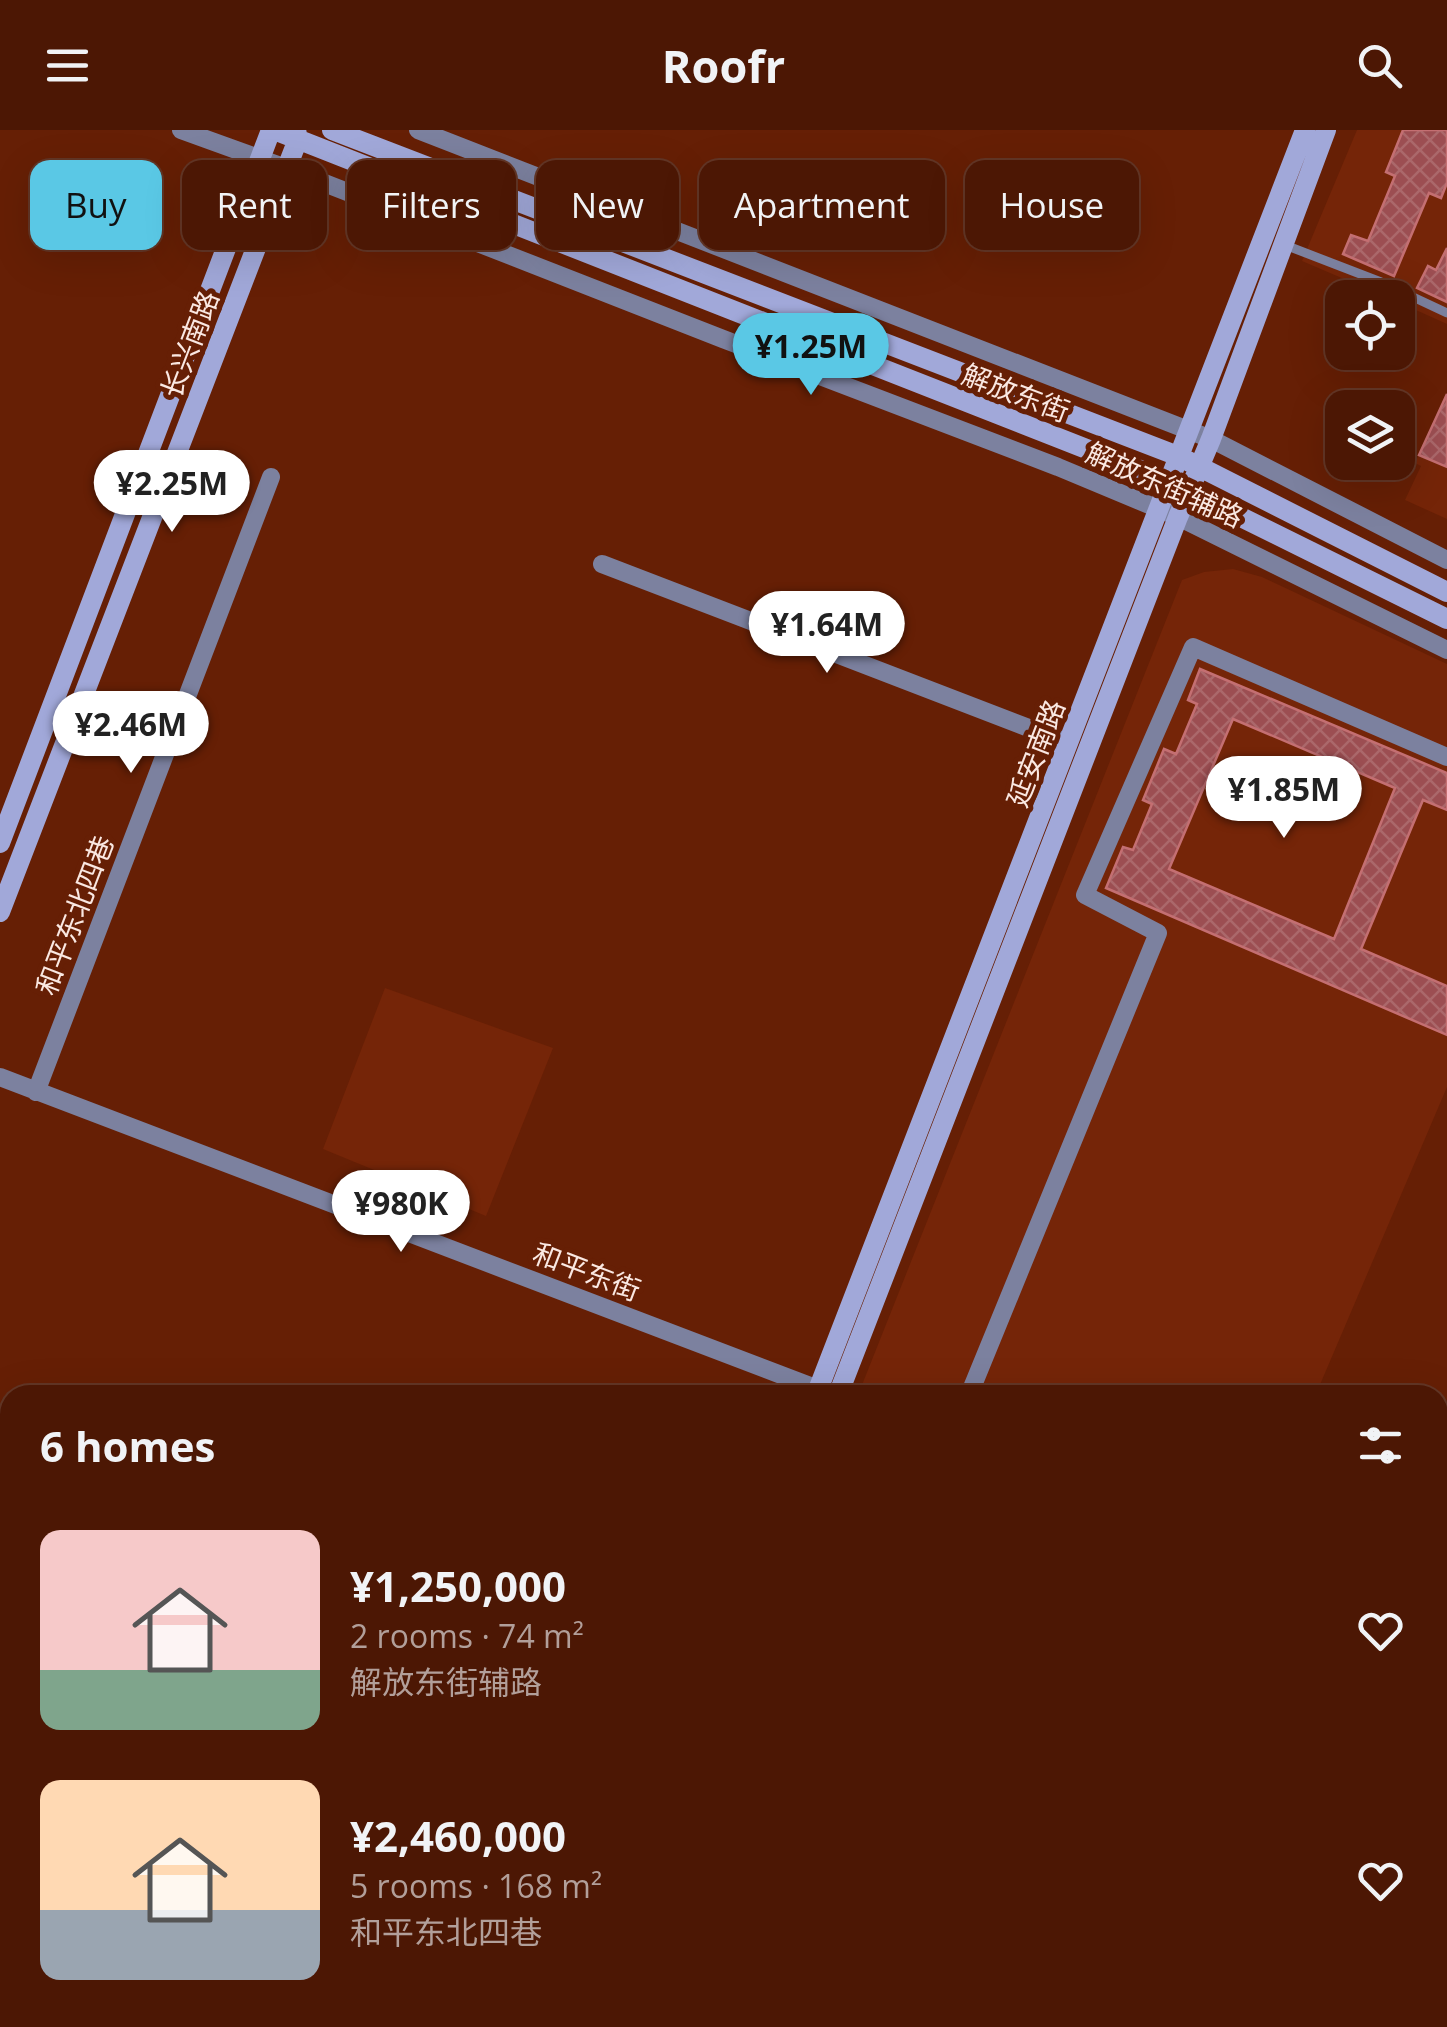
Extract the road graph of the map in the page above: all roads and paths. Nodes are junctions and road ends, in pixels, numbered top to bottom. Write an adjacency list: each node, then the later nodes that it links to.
1 (181, 130): 8 (street, 解放东街辅路)
2 (272, 130): 7 (main road, 解放东街); 8 (main road, 长兴南路)
3 (332, 130): 17 (main road, 解放东街)
4 (418, 130): 15 (street, 解放东街辅路)
5 (1305, 130): 15 (main road, 延安南路)
6 (1326, 130): 12 (main road, 延安南路)
7 (297, 134): 10 (main road, 长兴南路); 20 (main road, 解放东街)
8 (260, 158): 9 (street, 解放东街辅路); 30 (main road, 长兴南路)
9 (265, 160)
10 (289, 160)
11 (327, 184): 22 (street, 解放东街辅路)
12 (1282, 244): 14 (lane); 16 (main road, 延安南路)
13 (254, 250): 31 (main road, 长兴南路)
14 (1447, 313)
15 (1189, 430): 16 (street, 解放东街辅路); 17 (main road, 延安南路)
16 (1211, 439): 18 (main road, 延安南路); 23 (street, 解放东街辅路)
17 (1178, 456): 18 (main road, 解放东街); 20 (main road, 延安南路)
18 (1200, 467): 21 (main road, 延安南路); 25 (main road, 解放东街)
19 (270, 477): 33 (street, 和平东北四巷)
20 (1168, 480): 21 (main road, 解放东街); 22 (main road, 延安南路)
21 (1190, 490): 22 (main road, 延安南路); 26 (main road, 解放东街)
22 (1169, 513): 27 (street, 解放东街辅路); 28 (main road, 延安南路); 35 (main road, 延安南路)
23 (1447, 560)
24 (602, 564): 28 (street)
25 (1447, 592)
26 (1447, 619)
27 (1447, 650)
28 (1068, 743): 36 (main road, 延安南路)
29 (1447, 756): 37 (street)
30 (0, 843)
31 (0, 912)
32 (0, 1078): 33 (street, 和平东街)
33 (36, 1092): 34 (street, 和平东街)
34 (806, 1385)
35 (830, 1385)
36 (830, 1385)
37 (973, 1385)

